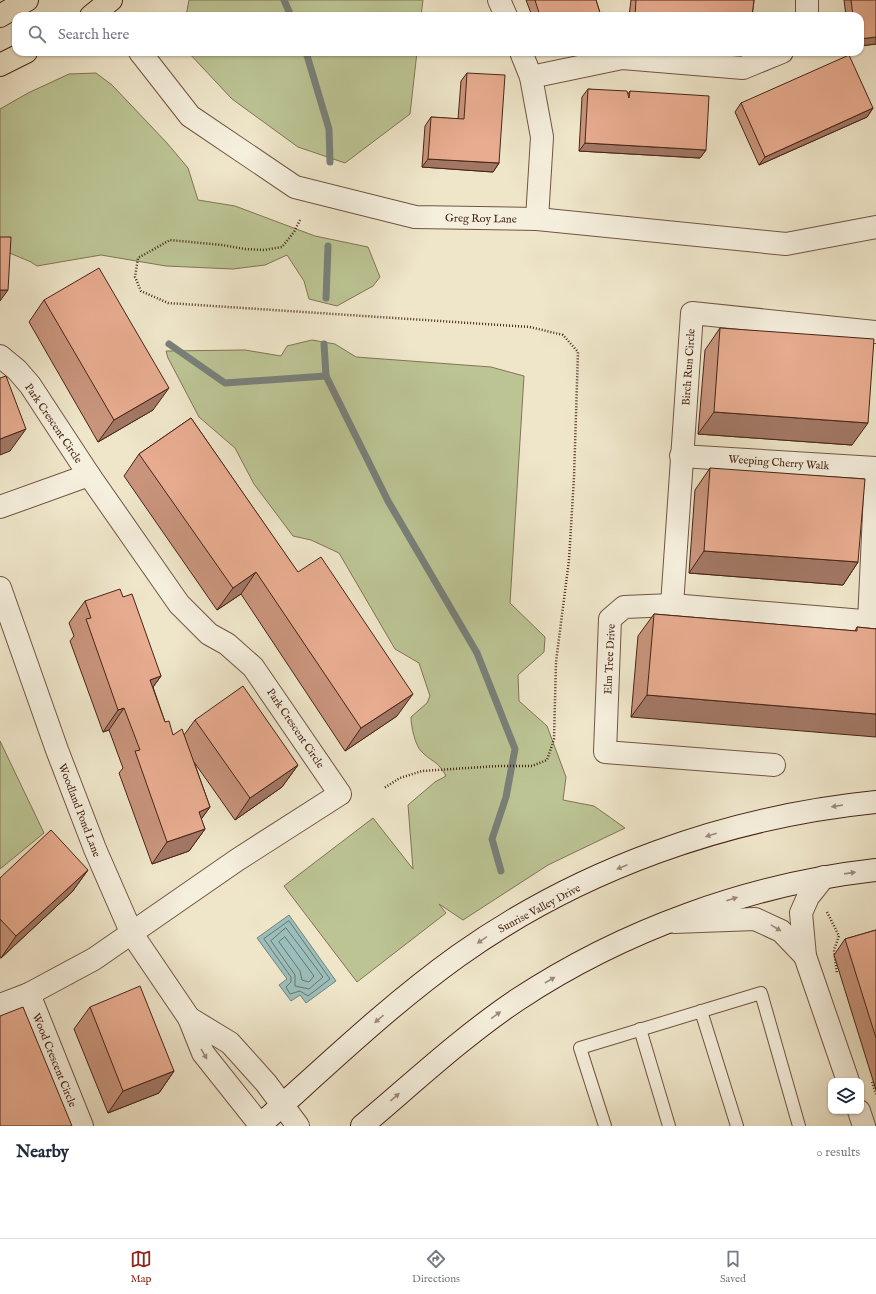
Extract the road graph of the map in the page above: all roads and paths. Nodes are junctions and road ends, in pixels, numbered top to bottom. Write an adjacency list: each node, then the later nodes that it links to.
1 (27, 0): 6 (main road)
2 (499, 0): 4 (street)
3 (806, 0): 5 (street)
4 (504, 12)
5 (807, 12)
6 (0, 16)
7 (18, 56): 11 (main road)
8 (143, 56): 13 (street, Greg Roy Lane)
9 (523, 56): 12 (street)
10 (772, 56): 12 (street)
11 (0, 65)
12 (531, 77): 13 (street)
13 (537, 219): 15 (street, Greg Roy Lane)
14 (300, 220): 26 (path)
15 (876, 227)
16 (876, 332): 18 (street, Birch Run Circle)
17 (0, 356): 20 (street, Park Crescent Circle)
18 (681, 456): 19 (street, Weeping Cherry Walk); 23 (street, Birch Run Circle)
19 (876, 469): 24 (street)
20 (89, 475): 21 (street, Park Crescent Circle); 32 (street, Park Crescent Circle)
21 (0, 507)
22 (0, 588): 32 (street, Woodland Pond Lane)
23 (672, 605): 24 (street, Elm Tree Drive); 25 (street, Elm Tree Drive)
24 (873, 622)
25 (774, 765)
26 (384, 788)
27 (876, 802): 43 (street, Sunrise Valley Drive, one-way to 43)
28 (876, 870): 29 (street, one-way to 28)
29 (824, 877): 31 (street, one-way to 29); 33 (street)
30 (827, 911): 34 (path)
31 (669, 923): 33 (street, one-way to 33); 48 (street, one-way to 31)
32 (132, 934): 35 (street); 38 (street, Woodland Pond Lane)
33 (805, 956): 40 (street)
34 (837, 979)
35 (29, 994): 36 (street); 45 (street, Wood Crescent Circle)
36 (0, 1005)
37 (701, 1011): 39 (lane); 51 (lane); 52 (lane)
38 (189, 1018): 43 (street, Woodland Pond Lane); 46 (street, Woodland Pond Lane, one-way to 46)
39 (640, 1030): 49 (lane); 50 (lane)
40 (847, 1078)
41 (871, 1080): 42 (path)
42 (876, 1094)
43 (283, 1105): 46 (street, Sunrise Valley Drive); 47 (street, Woodland Pond Lane)
44 (860, 1114): 53 (street)
45 (82, 1126)
46 (260, 1126)
47 (298, 1126)
48 (362, 1126)
49 (605, 1126)
50 (669, 1126)
51 (737, 1126)
52 (799, 1126)
53 (864, 1126)

